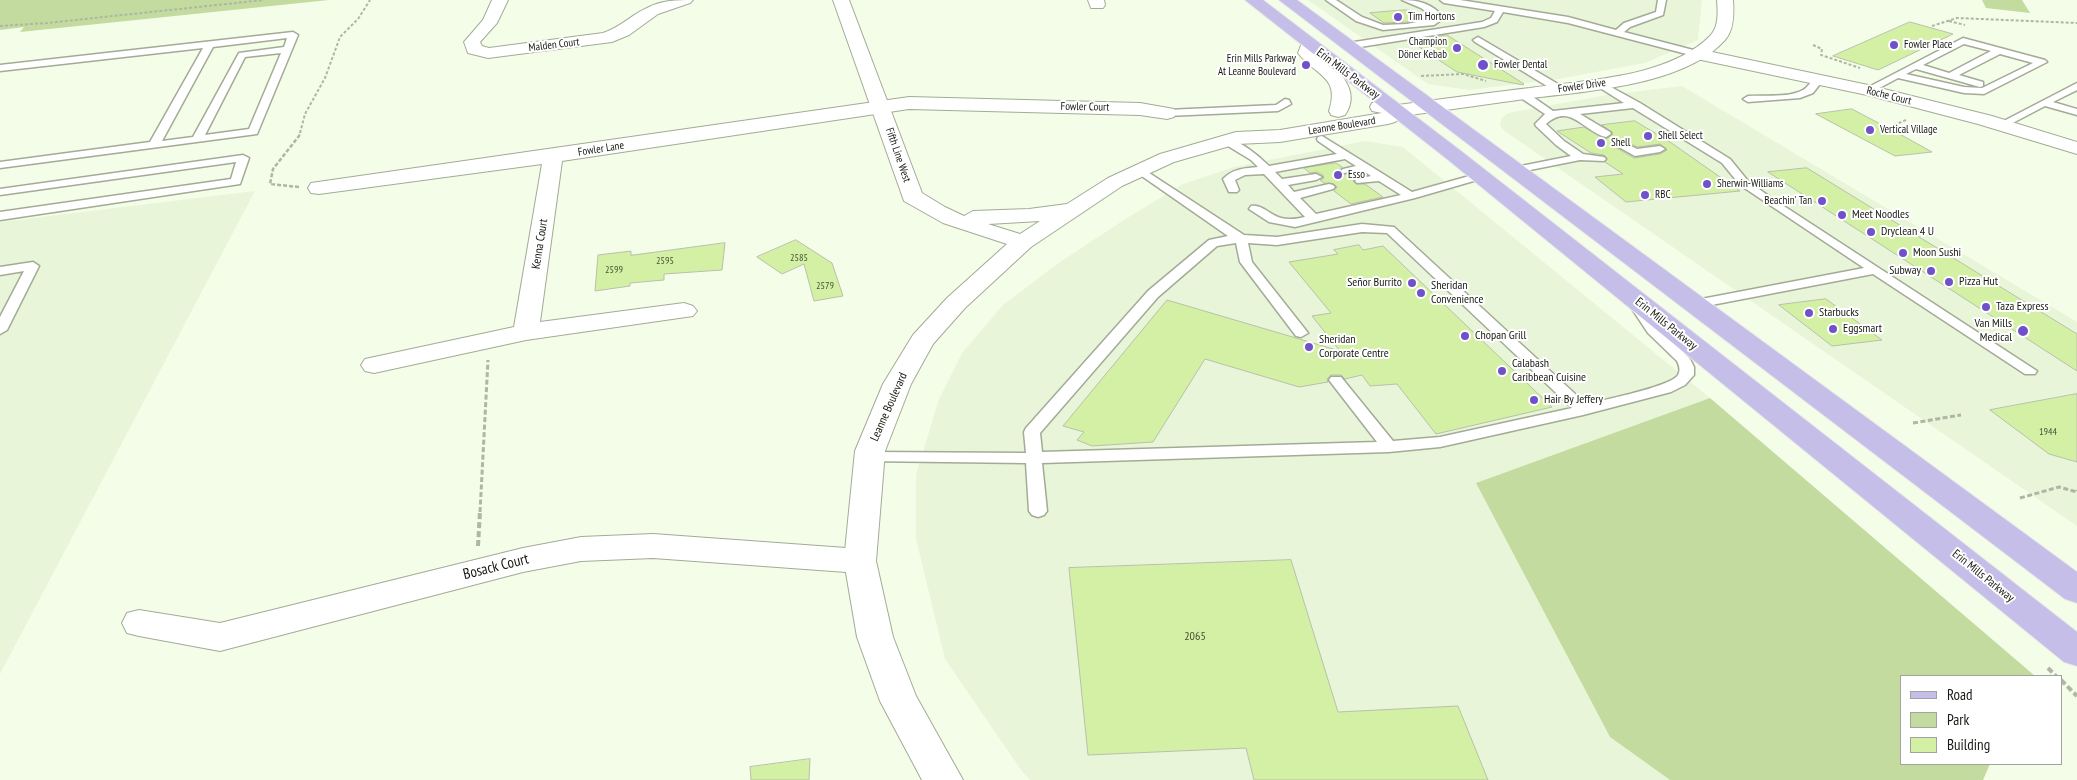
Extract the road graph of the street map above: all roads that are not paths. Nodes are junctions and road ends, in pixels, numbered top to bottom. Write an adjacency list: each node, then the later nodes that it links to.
1 (500, 0): 2 (street, Malden Court)
2 (684, 0)
3 (841, 0): 36 (street, Fifth Line West)
4 (1253, 0): 15 (main road, Erin Mills Parkway)
5 (1287, 0): 16 (main road, Erin Mills Parkway)
6 (1330, 0): 7 (lane)
7 (1406, 0)
8 (1444, 0): 11 (lane)
9 (1662, 0): 12 (lane)
10 (1725, 0): 19 (street, Fowler Drive)
11 (1500, 10): 12 (lane); 16 (lane)
12 (1618, 33): 19 (lane)
13 (1478, 40): 28 (lane)
14 (210, 44): 17 (lane); 21 (lane); 50 (lane)
15 (1309, 44): 37 (street); 38 (main road, Erin Mills Parkway)
16 (1348, 46): 35 (main road, Erin Mills Parkway)
17 (287, 49): 48 (lane); 48 (lane)
18 (1998, 50): 20 (lane); 23 (lane); 27 (lane)
19 (1698, 54): 24 (street, Roche Court); 25 (street, Fowler Drive)
20 (1915, 66): 22 (lane); 23 (lane)
21 (0, 68)
22 (1894, 76): 27 (lane); 29 (lane)
23 (1950, 76): 27 (lane)
24 (1818, 80): 29 (street, Roche Court); 31 (lane)
25 (1600, 84): 28 (street, Fowler Drive); 34 (lane)
26 (2077, 86): 33 (lane)
27 (1991, 88)
28 (1559, 89): 30 (street, Fowler Drive)
29 (1868, 90): 43 (street, Roche Court)
30 (1522, 94): 35 (street, Fowler Drive); 42 (lane)
31 (1748, 99)
32 (1285, 102): 41 (lane, Fowler Court)
33 (2044, 103): 40 (lane); 43 (lane)
34 (1636, 105): 39 (lane); 82 (lane)
35 (1431, 106): 38 (street, Fowler Drive); 62 (main road, Erin Mills Parkway)
36 (881, 107): 41 (street, Fowler Court); 56 (street, Fowler Lane); 78 (street, Fifth Line West)
37 (1338, 111): 38 (street, Leanne Boulevard); 49 (street, Leanne Boulevard)
38 (1398, 111): 49 (street, Leanne Boulevard); 64 (main road, Erin Mills Parkway)
39 (1570, 112): 42 (lane); 44 (lane)
40 (2077, 112)
41 (1167, 113)
42 (1551, 114): 54 (lane)
43 (2001, 125): 52 (street, Roche Court)
44 (1593, 127): 45 (lane); 46 (lane)
45 (1579, 129)
46 (1606, 134)
47 (1322, 138): 55 (lane)
48 (197, 140): 50 (lane)
49 (1232, 140): 60 (street, Leanne Boulevard); 61 (lane)
50 (154, 145): 58 (lane)
51 (1607, 147): 53 (lane)
52 (2077, 148)
53 (1660, 149)
54 (1578, 150): 57 (lane); 62 (lane)
55 (1348, 155): 59 (lane); 61 (lane)
56 (554, 156): 69 (street, Fowler Lane); 88 (street, Kenna Court)
57 (1600, 159)
58 (0, 165)
59 (1367, 167): 63 (lane); 66 (lane)
60 (1140, 170): 75 (street, Leanne Boulevard); 80 (lane)
61 (1266, 170): 68 (lane); 71 (lane)
62 (1515, 170): 85 (main road, Erin Mills Parkway)
63 (1347, 171)
64 (1480, 176): 74 (lane); 84 (main road, Erin Mills Parkway)
65 (1316, 177): 68 (lane)
66 (1382, 177): 67 (lane); 74 (lane)
67 (1361, 181)
68 (1278, 183): 73 (lane)
69 (320, 188)
70 (1329, 188): 73 (lane)
71 (1233, 190)
72 (0, 192): 77 (lane)
73 (1292, 196): 79 (lane)
74 (1410, 196): 79 (lane)
75 (1076, 208): 78 (street); 81 (street, Leanne Boulevard)
76 (1255, 209): 79 (lane)
77 (0, 216)
78 (947, 216): 81 (street, Fifth Line West)
79 (1313, 218)
80 (1240, 239): 89 (lane); 93 (lane); 96 (lane)
81 (1023, 242): 95 (street, Leanne Boulevard)
82 (1876, 270): 85 (lane); 91 (lane)
83 (0, 272): 87 (lane)
84 (1630, 295): 93 (lane); 101 (main road, Erin Mills Parkway)
85 (1696, 304): 99 (main road, Erin Mills Parkway)
86 (684, 311): 88 (street)
87 (0, 330)
88 (526, 332): 90 (street)
89 (1301, 333)
90 (374, 365)
91 (2030, 371)
92 (1336, 380): 94 (lane)
93 (1583, 410): 94 (lane)
94 (1389, 447): 96 (lane)
95 (870, 457): 96 (lane); 98 (street, Leanne Boulevard)
96 (1034, 458): 97 (lane)
97 (1038, 511)
98 (860, 561): 100 (street, Bosack Court); 102 (street, Leanne Boulevard)
99 (2077, 590)
100 (139, 623)
101 (2077, 652)
102 (942, 780)

